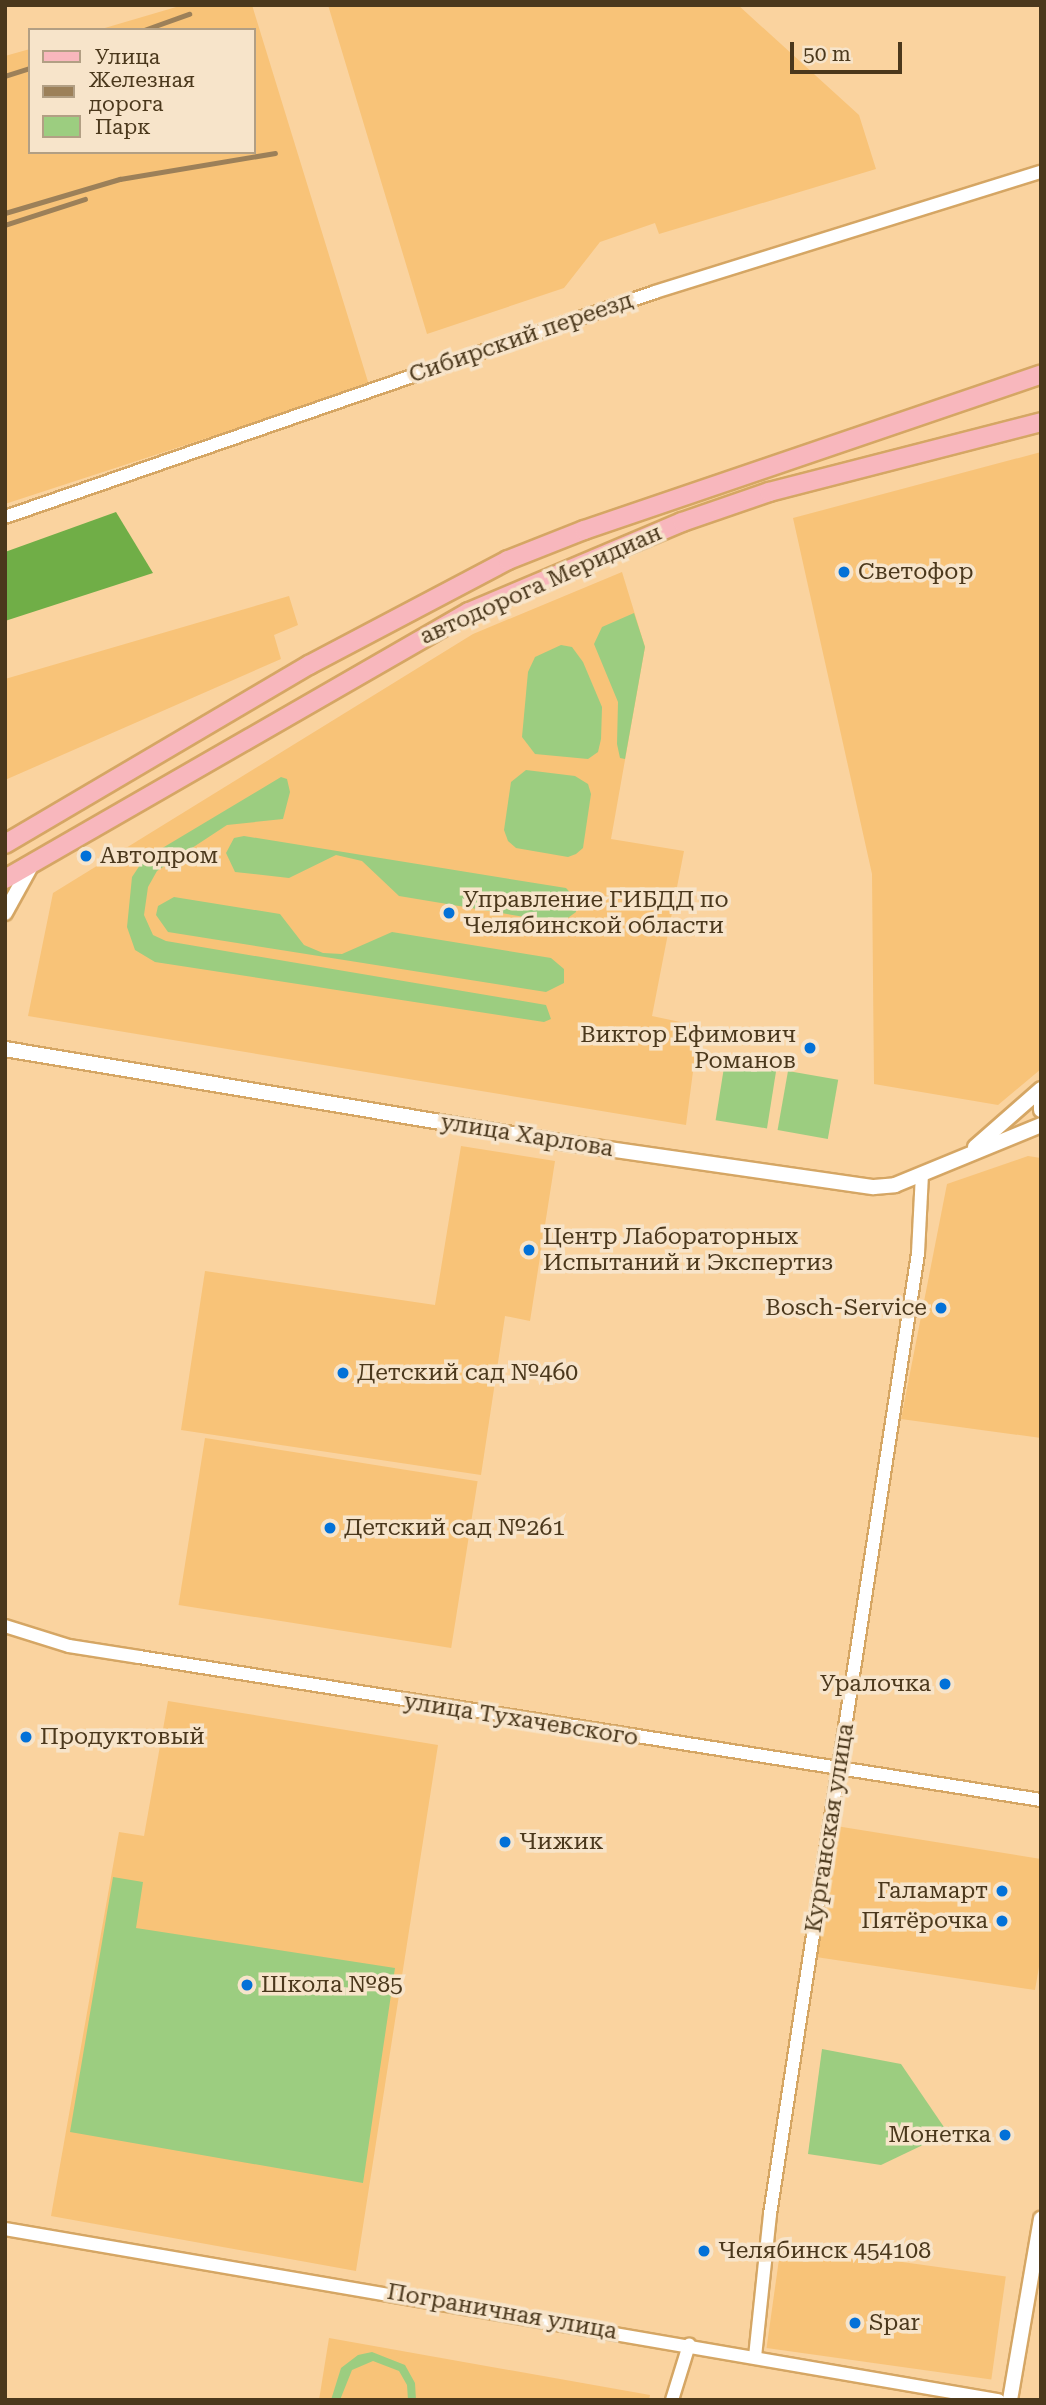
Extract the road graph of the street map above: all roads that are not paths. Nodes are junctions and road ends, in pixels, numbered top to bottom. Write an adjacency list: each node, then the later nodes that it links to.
1 (1041, 172): 6 (street, Сибирский переезд)
2 (1041, 374): 4 (main road)
3 (1041, 388): 4 (main road)
4 (931, 415): 7 (main road, автодорога Меридиан)
5 (1041, 422): 8 (main road, автодорога Меридиан)
6 (5, 517)
7 (5, 844)
8 (32, 864): 9 (main road, автодорога Меридиан); 10 (street)
9 (5, 879)
10 (5, 913)
11 (5, 1049): 17 (street, улица Харлова)
12 (1041, 1089): 16 (street)
13 (1041, 1096): 14 (street)
14 (1041, 1110)
15 (1041, 1125): 16 (street, улица Харлова)
16 (961, 1159): 17 (street, улица Харлова)
17 (922, 1175): 19 (street, Курганская улица)
18 (5, 1626): 19 (street, улица Тухачевского)
19 (838, 1771): 20 (street, улица Тухачевского); 24 (street, Курганская улица)
20 (1041, 1800)
21 (1041, 2219): 27 (street)
22 (5, 2229): 23 (street, Пограничная улица)
23 (689, 2345): 24 (street, Пограничная улица); 25 (street)
24 (755, 2357): 26 (street, Пограничная улица)
25 (672, 2400)
26 (998, 2400)
27 (1010, 2400)

